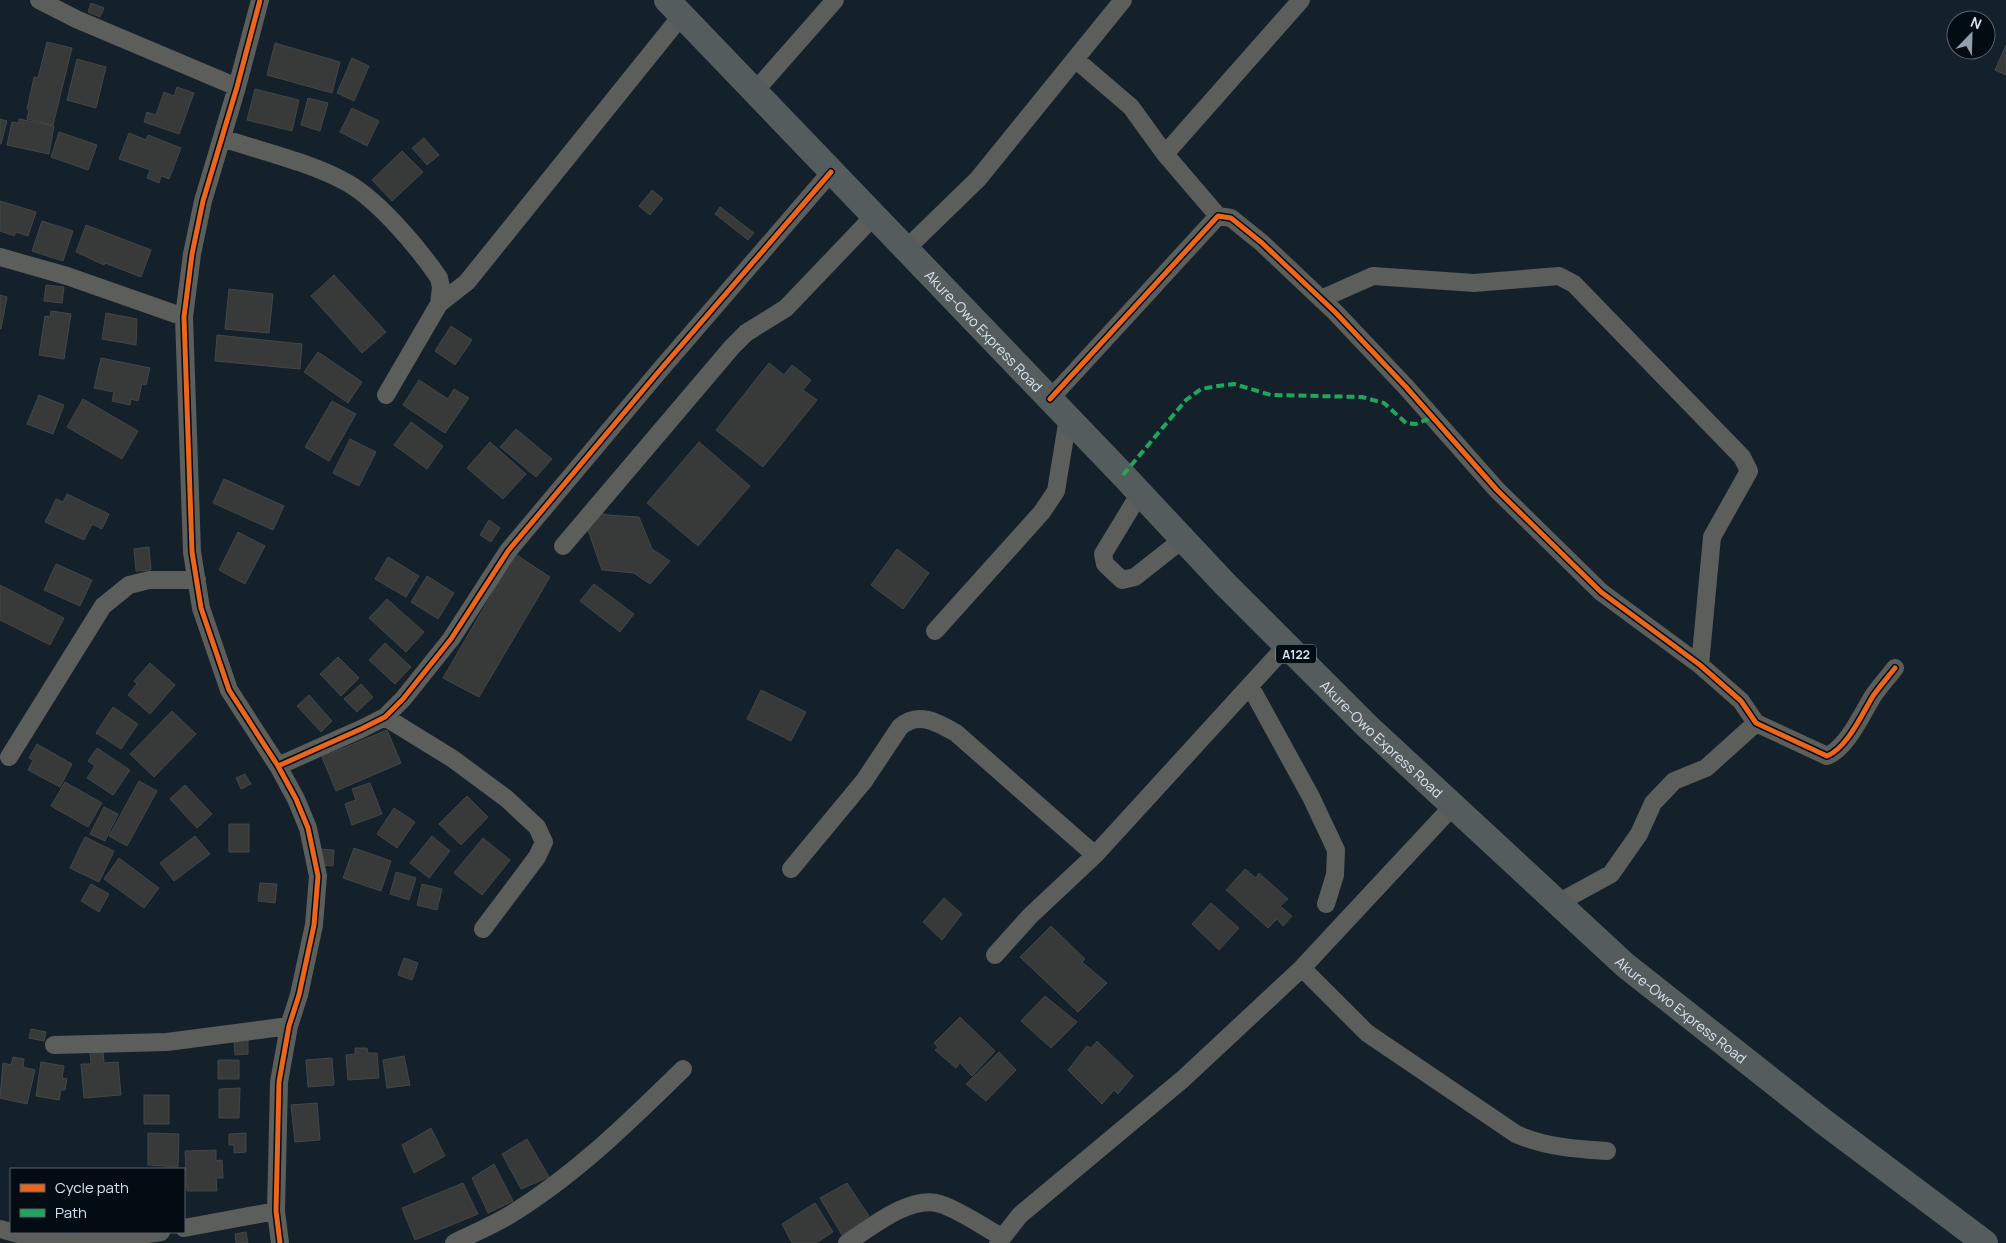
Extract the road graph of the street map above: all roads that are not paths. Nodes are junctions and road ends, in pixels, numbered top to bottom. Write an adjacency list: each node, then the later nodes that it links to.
1 (39, 0): 8 (street)
2 (260, 0): 8 (street)
3 (835, 0): 9 (street)
4 (1123, 0): 7 (street)
5 (1300, 0): 11 (street)
6 (674, 8): 9 (highway, Akure-Owo Express Road / A122); 18 (street)
7 (1074, 59): 11 (street); 15 (street)
8 (237, 87): 10 (street)
9 (755, 90): 12 (highway, Akure-Owo Express Road / A122)
10 (222, 138): 18 (street); 19 (street)
11 (1165, 154): 13 (street)
12 (831, 172): 14 (highway, Akure-Owo Express Road / A122); 32 (street)
13 (1218, 216): 17 (street); 21 (street)
14 (873, 217): 15 (highway, Akure-Owo Express Road / A122); 25 (street)
15 (905, 250): 21 (highway, Akure-Owo Express Road / A122)
16 (0, 256): 19 (street)
17 (1321, 299): 29 (street); 29 (street)
18 (439, 304): 20 (street)
19 (184, 317): 26 (street)
20 (386, 395)
21 (1050, 399): 22 (highway, Akure-Owo Express Road / A122)
22 (1068, 418): 23 (highway, Akure-Owo Express Road / A122); 27 (street)
23 (1140, 493): 24 (highway, Akure-Owo Express Road / A122); 24 (street)
24 (1183, 539): 28 (highway, Akure-Owo Express Road / A122)
25 (563, 546)
26 (196, 580): 34 (street); 35 (street)
27 (936, 631)
28 (1287, 645): 31 (street); 36 (highway, Akure-Owo Express Road / A122)
29 (1700, 664): 33 (street)
30 (1895, 668): 33 (street)
31 (1250, 686): 37 (street); 40 (street)
32 (385, 717): 35 (street); 41 (street)
33 (1756, 722): 39 (street)
34 (9, 757)
35 (278, 766): 44 (street)
36 (1453, 806): 39 (highway, Akure-Owo Express Road / A122); 43 (street)
37 (1096, 854): 38 (street); 42 (street)
38 (791, 869)
39 (1558, 903): 56 (highway, Akure-Owo Express Road / A122)
40 (1326, 904)
41 (483, 929)
42 (995, 955)
43 (1302, 968): 47 (street); 52 (street)
44 (289, 1026): 45 (street); 48 (street)
45 (54, 1045)
46 (684, 1069): 54 (street)
47 (1607, 1151)
48 (276, 1211): 49 (street); 53 (street)
49 (185, 1228)
50 (14, 1233): 51 (street)
51 (154, 1233)
52 (1000, 1240): 55 (street)
53 (280, 1243)
54 (454, 1243)
55 (846, 1243)
56 (1985, 1243)

